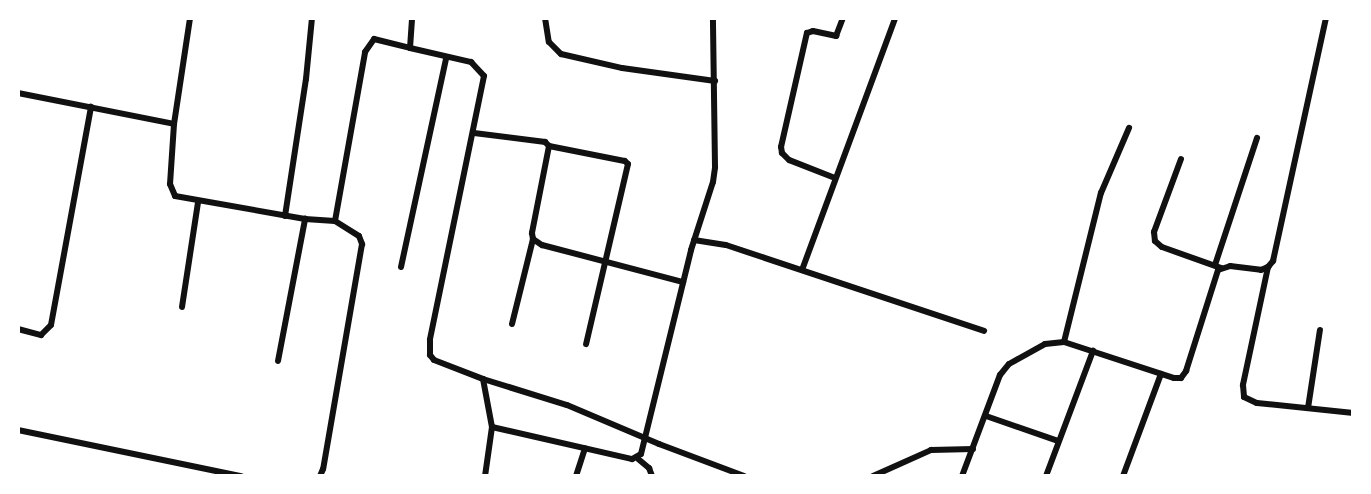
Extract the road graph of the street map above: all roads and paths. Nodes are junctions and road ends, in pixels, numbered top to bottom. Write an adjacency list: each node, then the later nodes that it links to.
1 (190, 18): 14 (street)
2 (312, 18): 22 (street)
3 (412, 18): 9 (street)
4 (545, 18): 11 (street)
5 (713, 18): 11 (street)
6 (843, 18): 20 (street)
7 (895, 18): 20 (street)
8 (1326, 18): 30 (street)
9 (410, 48): 10 (street); 24 (street)
10 (446, 58): 16 (street); 29 (street)
11 (714, 81): 26 (street)
12 (18, 93): 13 (street)
13 (91, 107): 14 (street); 35 (street)
14 (174, 124): 21 (street)
15 (1129, 128): 38 (street)
16 (474, 133): 18 (street); 43 (street)
17 (1257, 138): 28 (street)
18 (549, 146): 25 (street); 27 (street)
19 (1180, 159): 28 (street)
20 (835, 178): 31 (street)
21 (198, 202): 22 (street); 33 (street)
22 (285, 216): 23 (street)
23 (305, 219): 24 (street); 41 (street)
24 (335, 221): 56 (street)
25 (533, 239): 27 (street); 34 (street)
26 (694, 240): 31 (street); 32 (street)
27 (606, 262): 32 (street); 39 (street)
28 (1218, 266): 30 (street); 42 (street)
29 (401, 267)
30 (1268, 267): 44 (street)
31 (802, 270): 37 (street)
32 (683, 282): 49 (street)
33 (182, 307)
34 (512, 324)
35 (18, 329)
36 (1320, 330): 44 (street)
37 (984, 331)
38 (1065, 342): 40 (street); 46 (street)
39 (586, 344)
40 (1093, 351): 42 (street); 50 (street)
41 (278, 361)
42 (1161, 374): 64 (street)
43 (483, 379): 47 (street); 49 (street)
44 (1308, 408): 45 (street)
45 (1353, 413)
46 (986, 416): 50 (street); 52 (street)
47 (492, 427): 51 (street); 57 (street)
48 (18, 430): 55 (street)
49 (645, 438): 53 (street); 54 (street)
50 (1058, 441): 63 (street)
51 (585, 448): 53 (street); 58 (street)
52 (973, 449): 61 (street); 62 (street)
53 (637, 458): 59 (street)
54 (731, 474): 60 (street)
55 (241, 476)
56 (320, 476)
57 (485, 476)
58 (576, 476)
59 (652, 476)
60 (744, 476)
61 (873, 476)
62 (962, 476)
63 (1046, 476)
64 (1123, 476)

